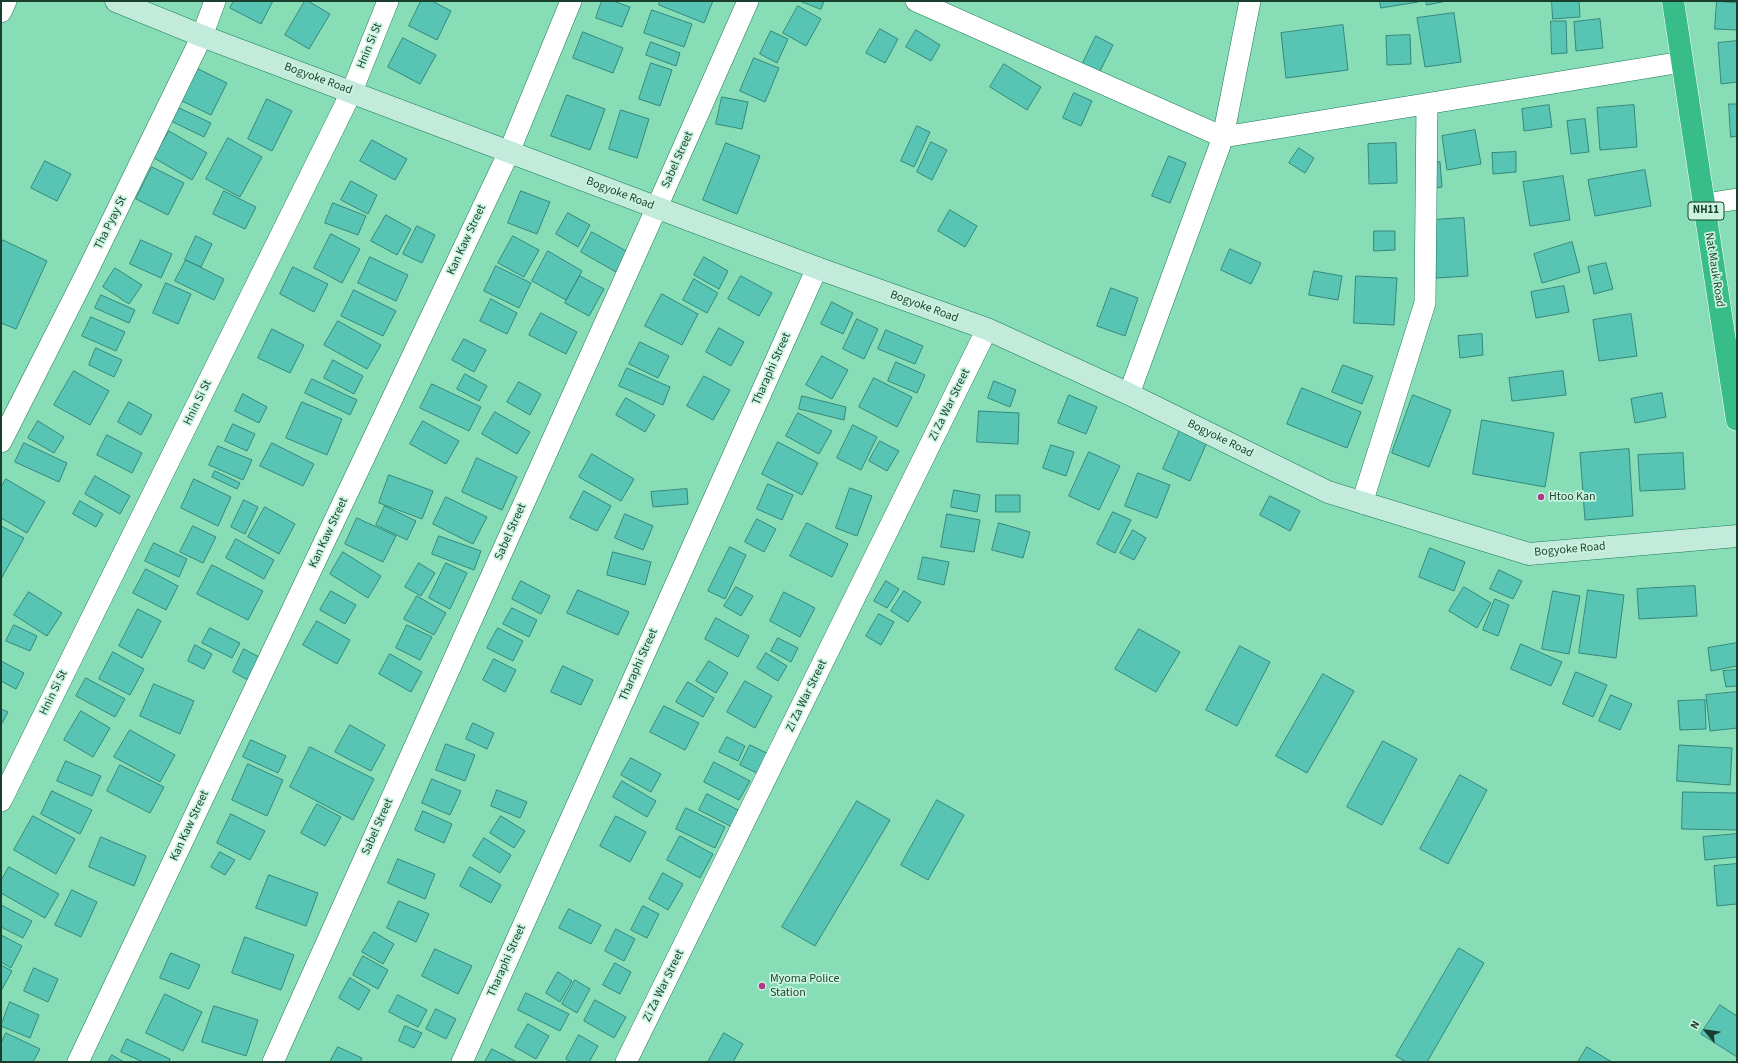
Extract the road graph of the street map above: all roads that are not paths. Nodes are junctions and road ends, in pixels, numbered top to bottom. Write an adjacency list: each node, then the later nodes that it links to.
1 (6, 1): 10 (street)
2 (116, 1): 11 (street, Bogyoke Road)
3 (215, 1): 11 (street, Tha Pyay St)
4 (388, 1): 13 (street, Hnin Si St)
5 (572, 1): 16 (street, Kan Kaw Street)
6 (748, 1): 19 (street, Sabel Street)
7 (916, 1): 15 (street)
8 (1250, 1): 15 (street)
9 (1673, 1): 12 (highway, Nat Mauk Road / NH11)
10 (1, 12)
11 (202, 36): 13 (street, Bogyoke Road); 24 (street, Tha Pyay St)
12 (1682, 62): 14 (street); 18 (highway, Nat Mauk Road / NH11)
13 (352, 91): 16 (street, Bogyoke Road); 27 (street, Hnin Si St)
14 (1427, 104): 15 (street); 25 (street)
15 (1223, 137): 22 (street)
16 (509, 152): 19 (street, Bogyoke Road); 28 (street, Kan Kaw Street)
17 (1737, 199): 18 (street)
18 (1705, 204): 23 (highway, Nat Mauk Road / NH11)
19 (657, 208): 20 (street, Bogyoke Road); 29 (street, Sabel Street)
20 (817, 268): 21 (street, Bogyoke Road); 30 (street, Tharaphi Street)
21 (987, 329): 22 (street, Bogyoke Road); 31 (street, Zi Za War Street)
22 (1129, 394): 25 (street, Bogyoke Road)
23 (1737, 420)
24 (1, 442)
25 (1362, 503): 26 (street, Bogyoke Road)
26 (1737, 536)
27 (1, 801)
28 (78, 1062)
29 (273, 1062)
30 (462, 1062)
31 (626, 1062)

